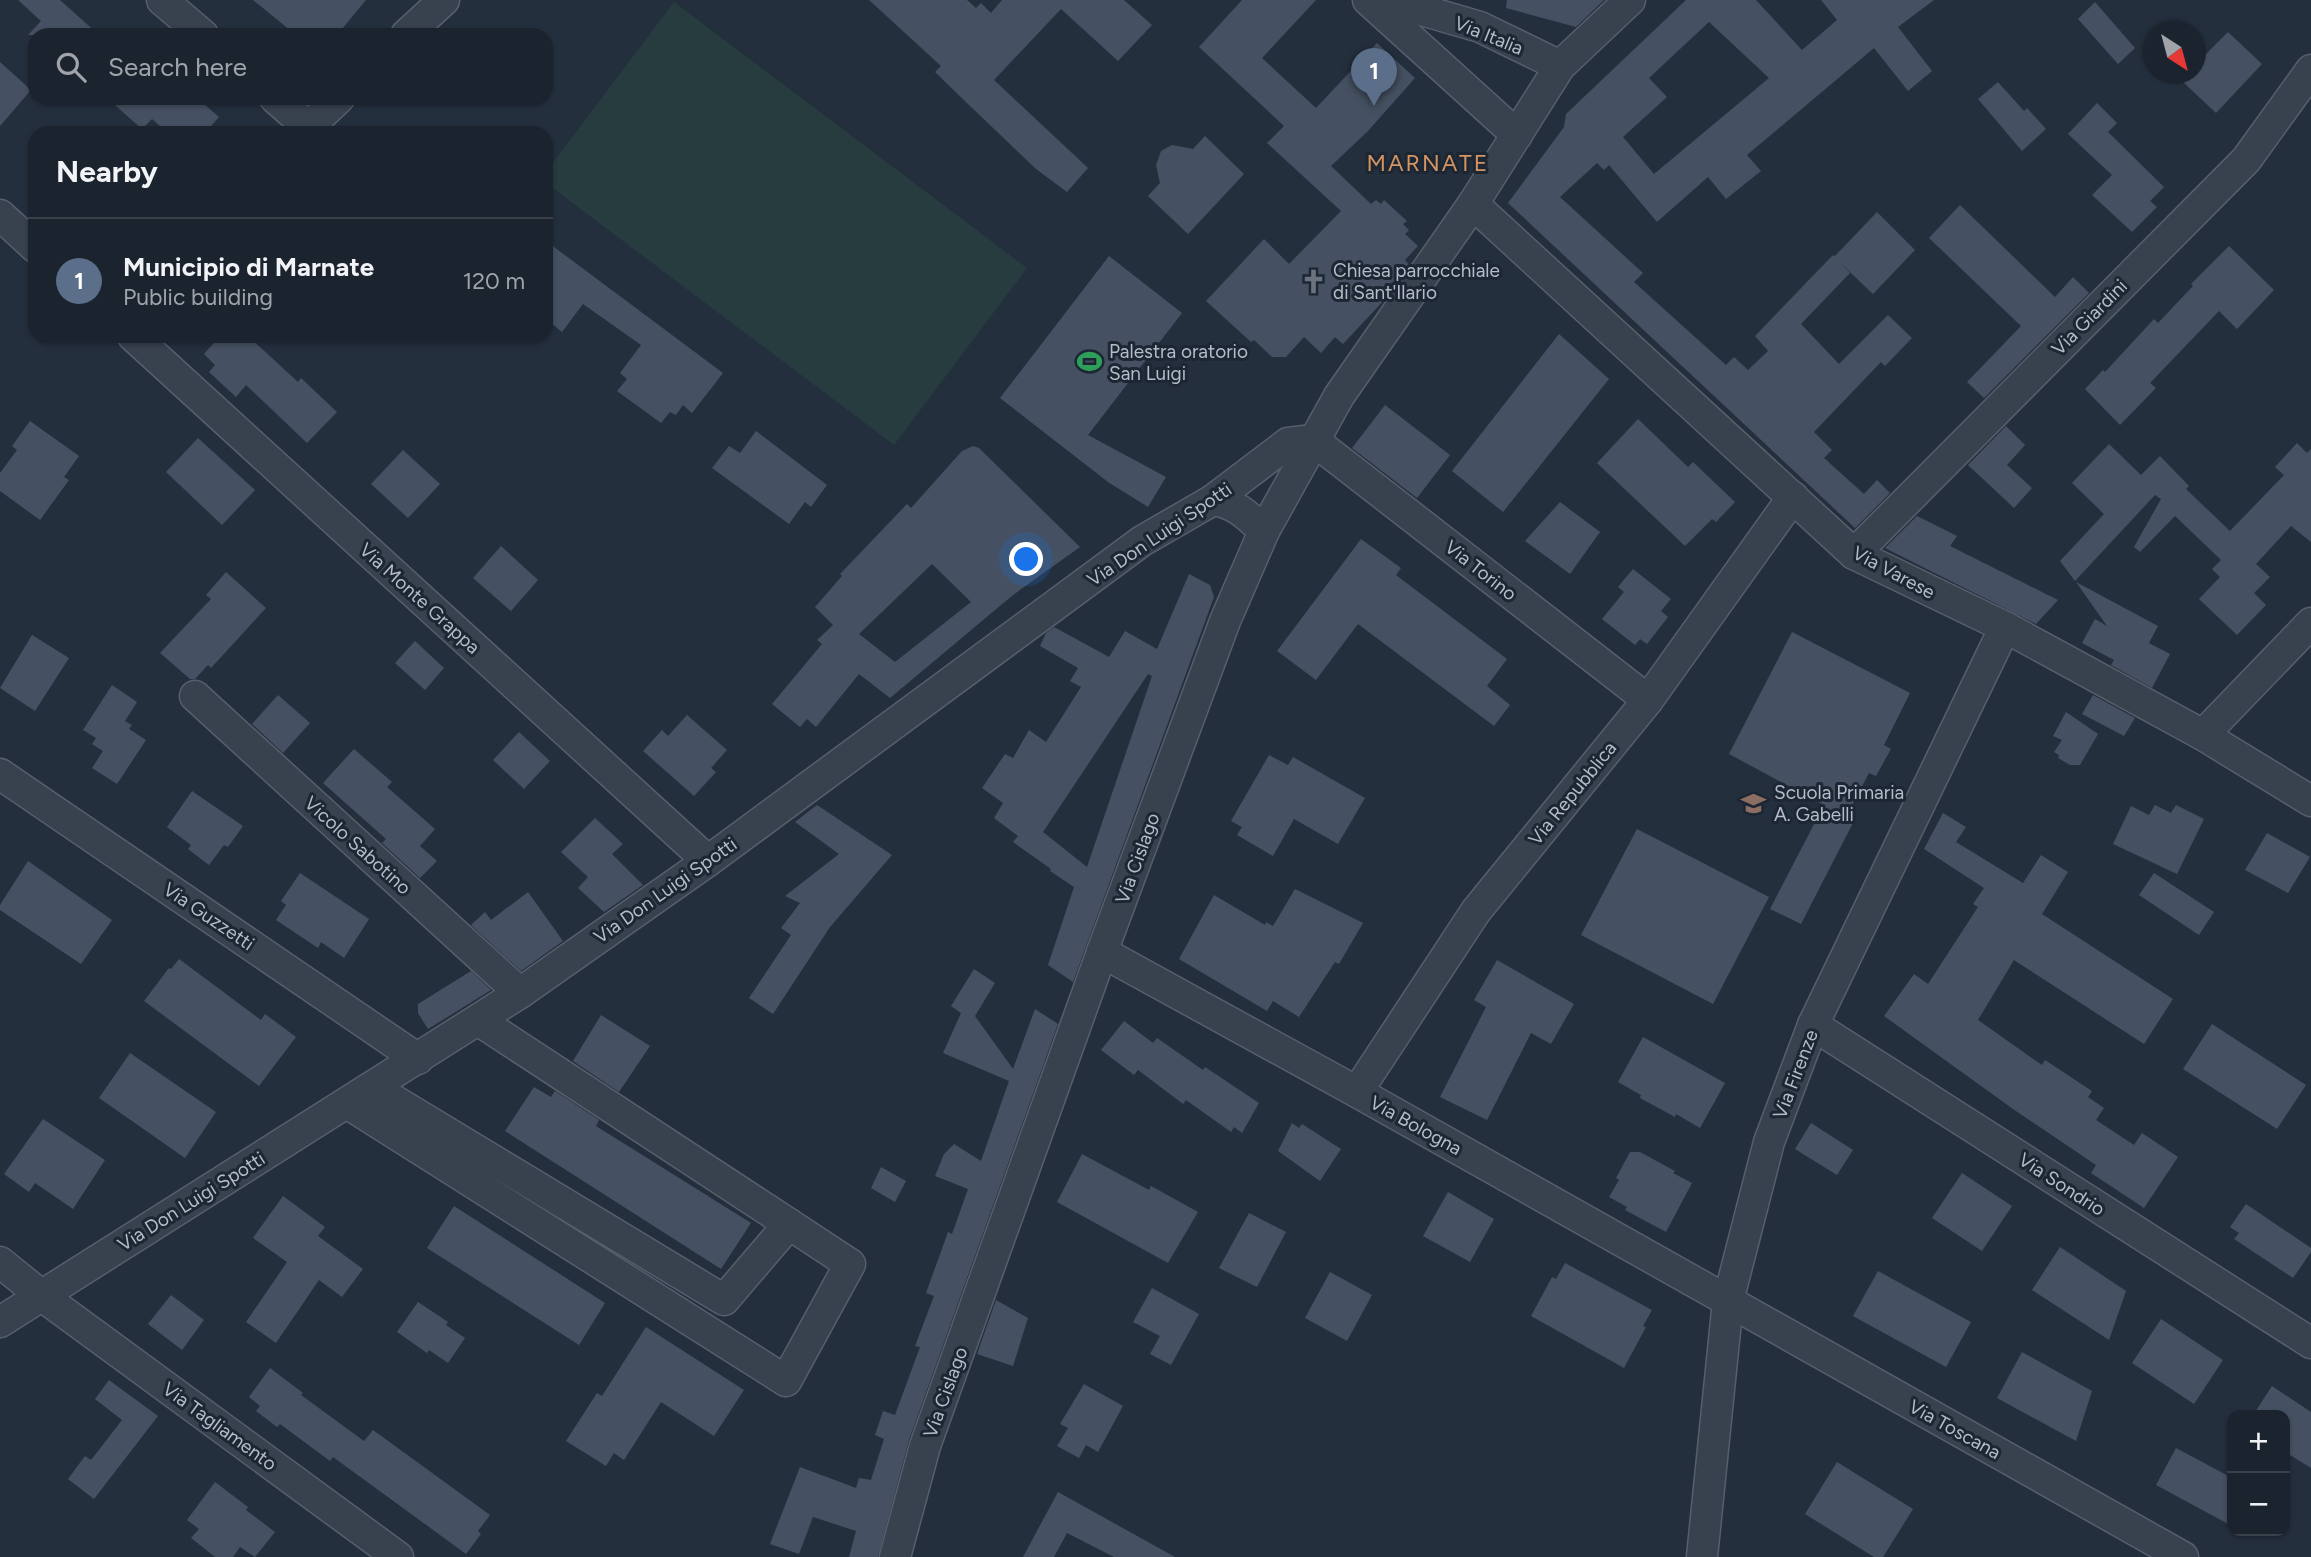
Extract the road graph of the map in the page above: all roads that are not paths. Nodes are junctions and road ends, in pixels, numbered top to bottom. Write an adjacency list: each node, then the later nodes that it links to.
1 (162, 0): 7 (street)
2 (444, 0): 8 (street)
3 (1368, 0): 9 (street)
4 (1375, 0): 6 (street, Via Italia)
5 (1630, 0): 10 (street, Via Cislago)
6 (1468, 24): 9 (street); 10 (street, Via Italia)
7 (194, 28)
8 (414, 28)
9 (1437, 62): 16 (street)
10 (1560, 66): 16 (street, Via Cislago)
11 (2311, 70): 25 (street, Via Giardini)
12 (282, 105): 14 (street)
13 (332, 105): 15 (street)
14 (301, 126)
15 (309, 126)
16 (1517, 135): 17 (street, Via Cislago)
17 (1474, 204): 21 (street, Via Cislago); 22 (street, Via Varese)
18 (0, 215): 19 (street)
19 (28, 241)
20 (141, 343): 33 (street, Via Monte Grappa)
21 (1313, 440): 23 (street, Via Don Luigi Spotti); 24 (street, Via Cislago); 29 (street, Via Torino)
22 (1793, 497): 25 (street, Via Varese); 29 (street, Via Repubblica)
23 (1213, 500): 24 (street); 33 (street, Via Don Luigi Spotti)
24 (1264, 531): 34 (street, Via Cislago)
25 (1854, 554): 27 (street, Via Varese)
26 (2311, 623): 30 (street)
27 (2005, 627): 30 (street, Via Varese); 37 (street, Via Firenze)
28 (195, 696): 35 (street, Vicolo Sabotino)
29 (1648, 700): 39 (street, Via Repubblica)
30 (2203, 735): 32 (street, Via Varese)
31 (0, 774): 38 (street, Via Guzzetti)
32 (2311, 801)
33 (708, 860): 35 (street, Via Don Luigi Spotti)
34 (1102, 952): 39 (street, Via Bologna); 48 (street, Via Cislago)
35 (520, 993): 36 (street, Via Don Luigi Spotti)
36 (478, 1020): 38 (street, Via Don Luigi Spotti); 41 (street)
37 (1813, 1025): 44 (street, Via Firenze); 46 (street, Via Sondrio)
38 (418, 1059): 40 (street, Via Don Luigi Spotti)
39 (1357, 1092): 44 (street, Via Bologna)
40 (360, 1095): 41 (street); 41 (street); 43 (street, Via Don Luigi Spotti)
41 (789, 1224)
42 (0, 1262): 43 (street, Via Tagliamento)
43 (42, 1296): 45 (street, Via Don Luigi Spotti); 47 (street, Via Tagliamento)
44 (1728, 1301): 49 (street, Via Firenze); 50 (street, Via Toscana)
45 (0, 1322)
46 (2311, 1343)
47 (398, 1557)
48 (895, 1557)
49 (1702, 1557)
50 (2183, 1557)

